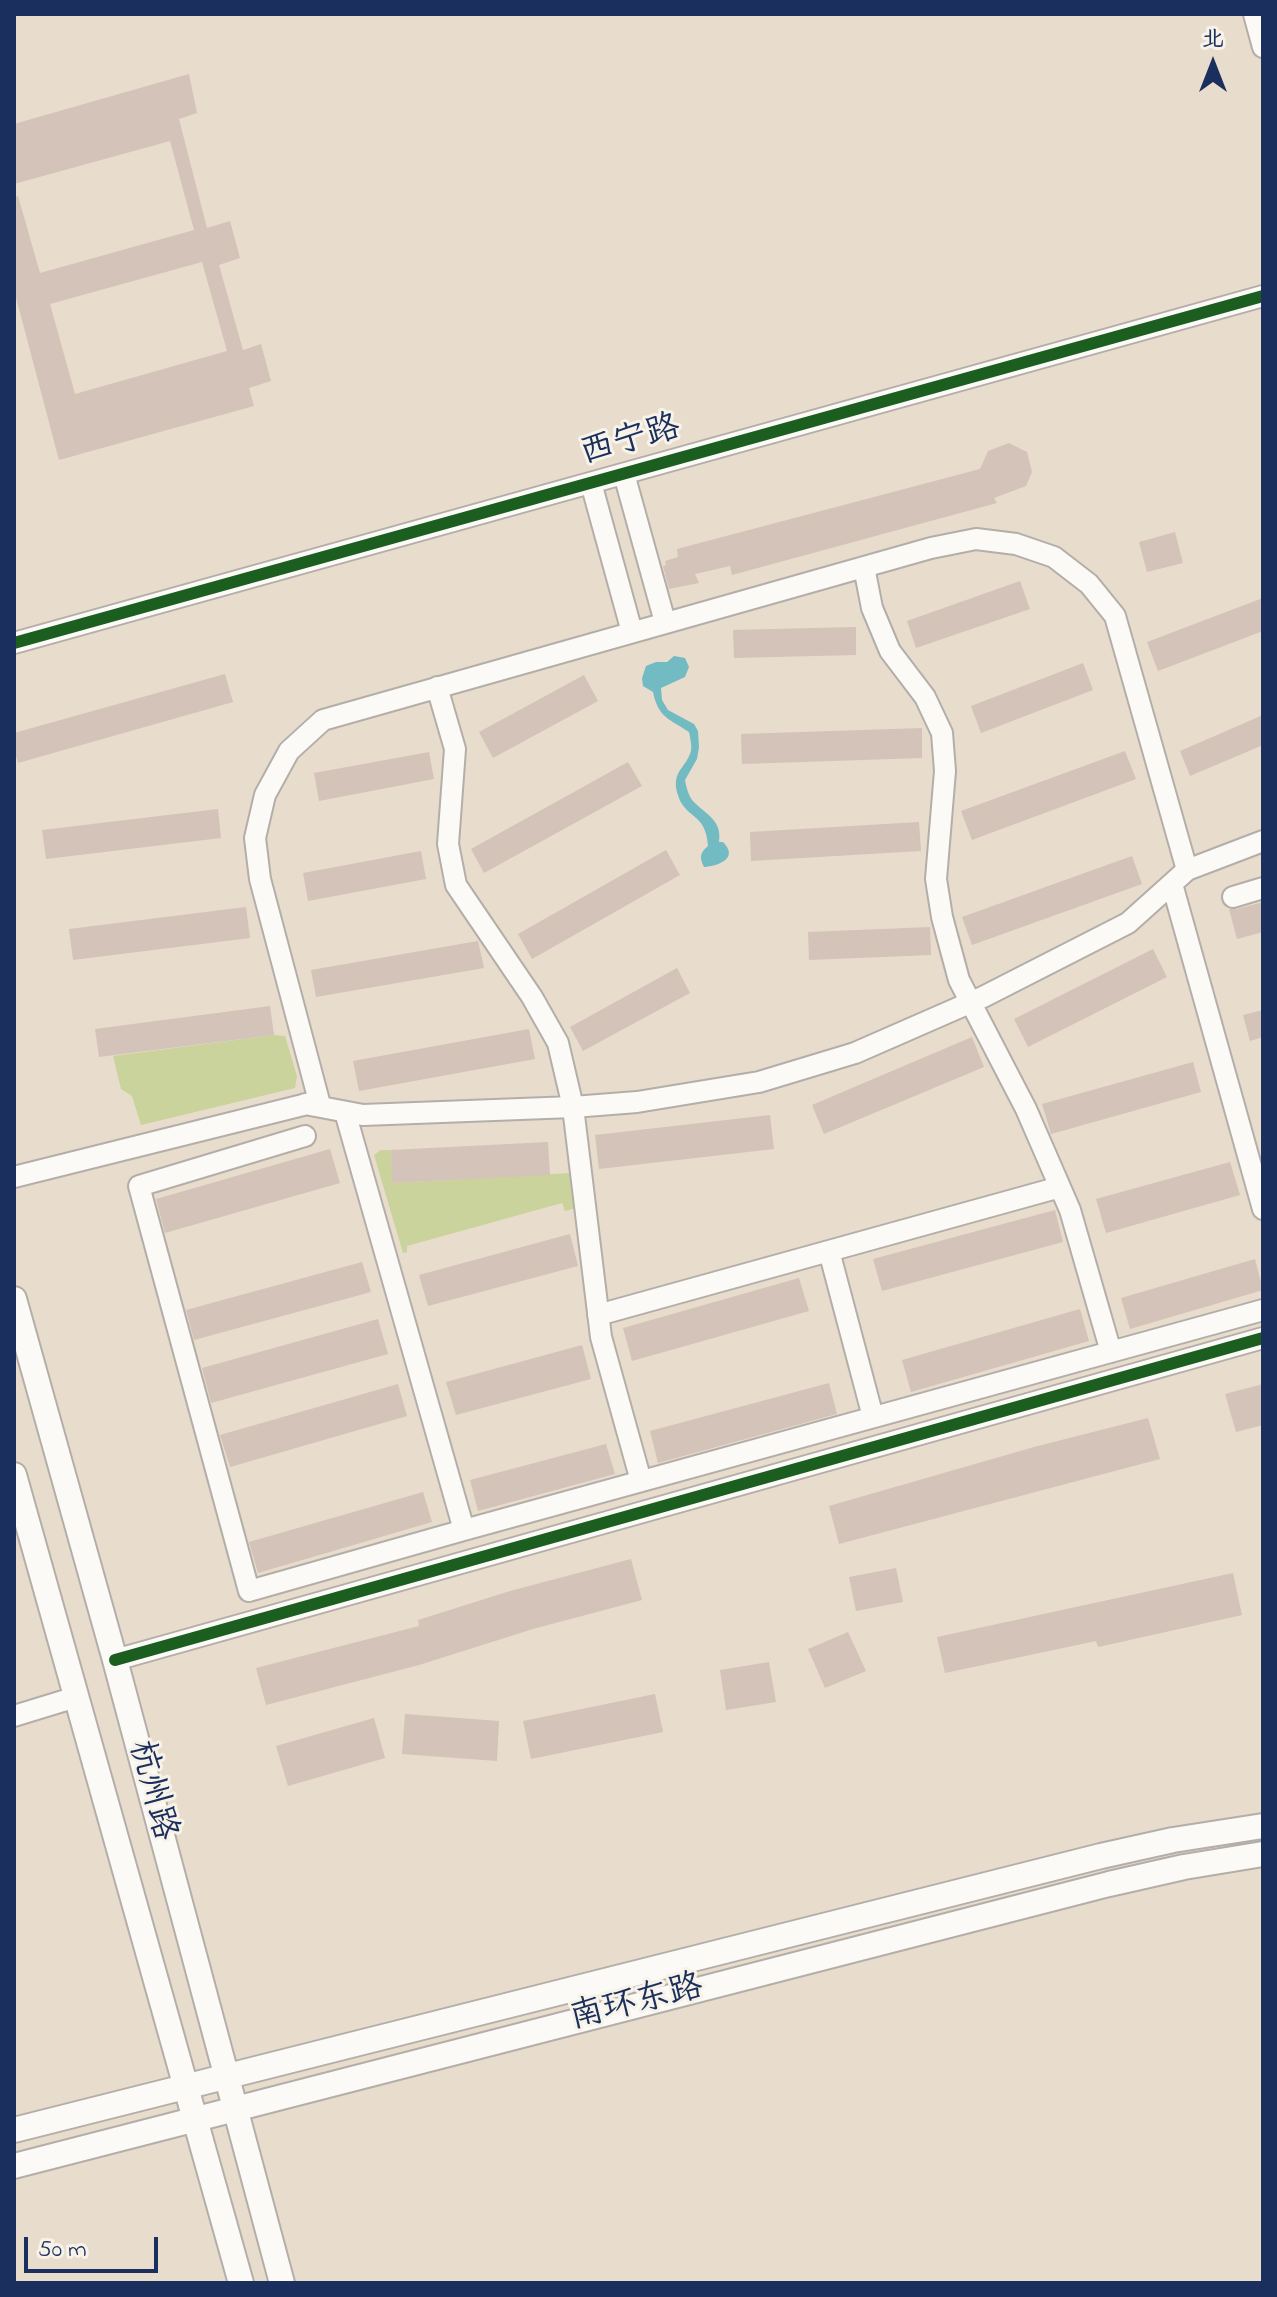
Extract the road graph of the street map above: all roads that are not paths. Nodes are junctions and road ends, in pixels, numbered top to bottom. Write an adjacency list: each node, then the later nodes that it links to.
1 (1254, 14): 2 (street)
2 (1263, 47)
3 (1263, 296): 4 (street, 西宁路)
4 (624, 474): 5 (street, 西宁路); 7 (street)
5 (591, 483): 8 (street); 9 (street, 西宁路)
6 (864, 567): 7 (street); 12 (street); 15 (street)
7 (665, 622): 8 (street)
8 (632, 632): 10 (street)
9 (14, 643)
10 (437, 687): 16 (street); 17 (street)
11 (1263, 841): 12 (street)
12 (1179, 877): 15 (street); 22 (street)
13 (1263, 888): 14 (street)
14 (1233, 897)
15 (972, 1001): 17 (street); 21 (street)
16 (305, 1104): 18 (street); 20 (street)
17 (573, 1107): 18 (street); 26 (street)
18 (345, 1112): 32 (street)
19 (305, 1136): 32 (street)
20 (14, 1177)
21 (1060, 1187): 23 (street); 28 (street)
22 (1263, 1209)
23 (829, 1251): 26 (street); 29 (street)
24 (14, 1299): 33 (main road, 杭州路)
25 (1263, 1310): 28 (street)
26 (598, 1315): 31 (street)
27 (1263, 1338): 33 (street)
28 (1111, 1352): 29 (street)
29 (873, 1417): 31 (street)
30 (14, 1475): 34 (main road, 杭州路)
31 (641, 1481): 32 (street)
32 (464, 1530)
33 (115, 1660): 38 (main road, 杭州路)
34 (76, 1697): 35 (street); 39 (main road, 杭州路)
35 (14, 1716)
36 (1263, 1826): 38 (main road, 南环东路)
37 (1263, 1854): 40 (main road, 南环东路)
38 (226, 2075): 39 (main road, 南环东路); 40 (main road, 杭州路)
39 (187, 2085): 41 (main road, 杭州路); 42 (main road, 南环东路)
40 (236, 2108): 41 (main road, 南环东路); 45 (main road, 杭州路)
41 (196, 2119): 43 (main road, 南环东路); 44 (main road, 杭州路)
42 (14, 2130)
43 (14, 2166)
44 (241, 2283)
45 (282, 2283)

